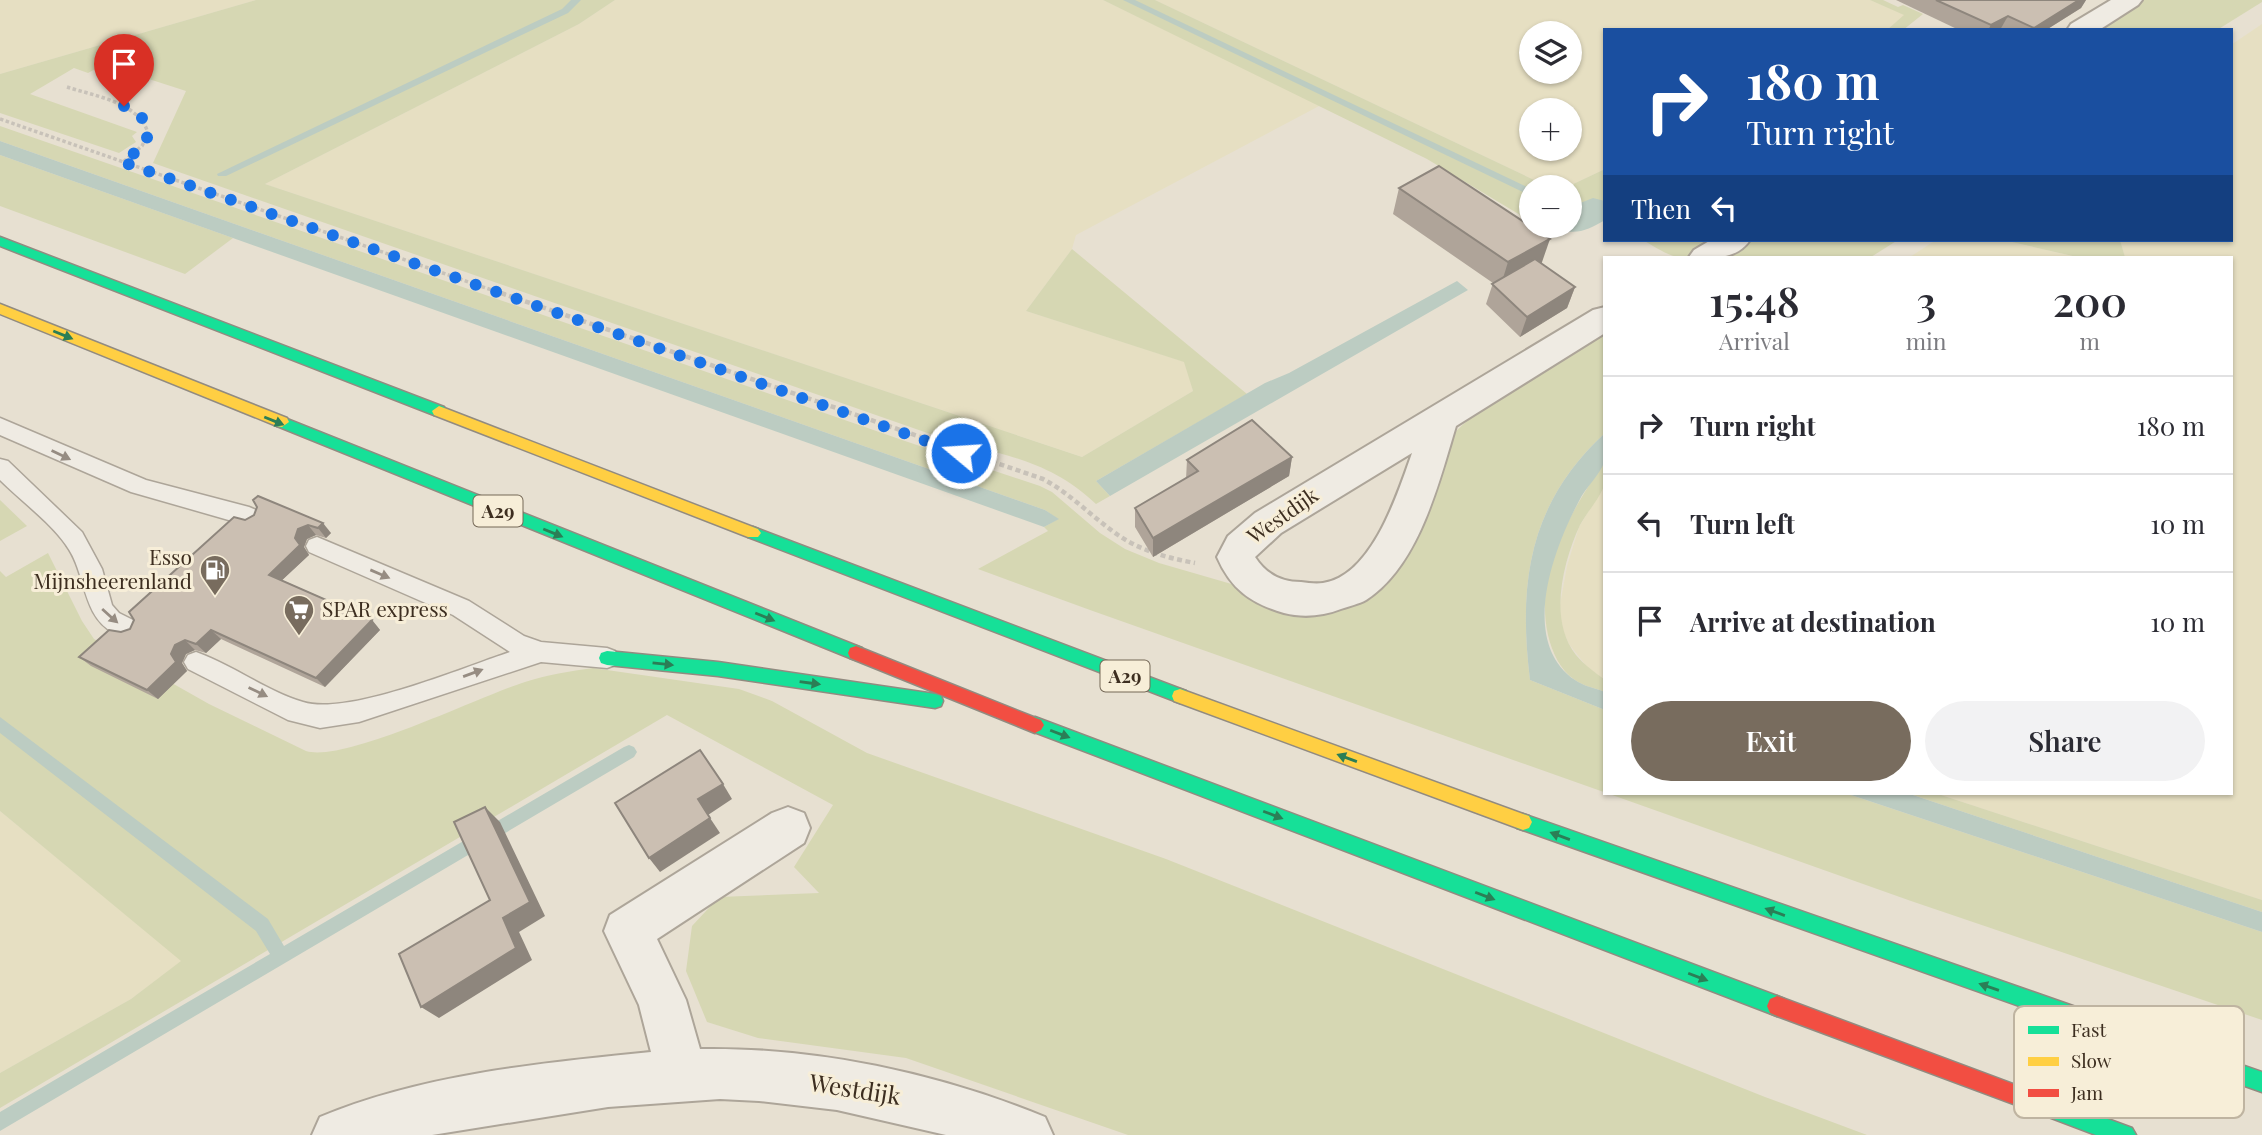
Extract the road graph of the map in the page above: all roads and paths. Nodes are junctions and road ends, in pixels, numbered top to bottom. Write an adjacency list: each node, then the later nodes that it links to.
1 (2129, 0): 2 (street)
2 (2083, 28)
3 (67, 87): 5 (path)
4 (0, 120): 5 (path)
5 (122, 162): 16 (path)
6 (0, 241): 23 (highway, A29, one-way to 6)
7 (1731, 242): 8 (street)
8 (1707, 256)
9 (0, 309): 21 (highway, A29, one-way to 21)
10 (1603, 319): 11 (street, Westdijk)
11 (1440, 419): 16 (street, Westdijk); 16 (street, Westdijk)
12 (0, 426): 14 (lane, one-way to 14)
13 (0, 467): 17 (lane, one-way to 17)
14 (253, 518)
15 (317, 547): 18 (lane, A29, one-way to 18)
16 (1236, 556)
17 (131, 630)
18 (541, 652): 19 (lane, A29); 20 (lane, A29, one-way to 18)
19 (607, 658): 21 (highway, A29, one-way to 21)
20 (196, 662)
21 (996, 710): 27 (highway, A29, one-way to 27)
22 (788, 828): 24 (street)
23 (2046, 1006)
24 (678, 1075): 29 (street, Westdijk); 30 (street, Westdijk)
25 (2244, 1076): 26 (highway, A29, one-way to 25)
26 (2262, 1082)
27 (2014, 1095)
28 (2078, 1118): 31 (highway, A29, one-way to 31)
29 (338, 1135)
30 (1027, 1135)
31 (2125, 1135)

